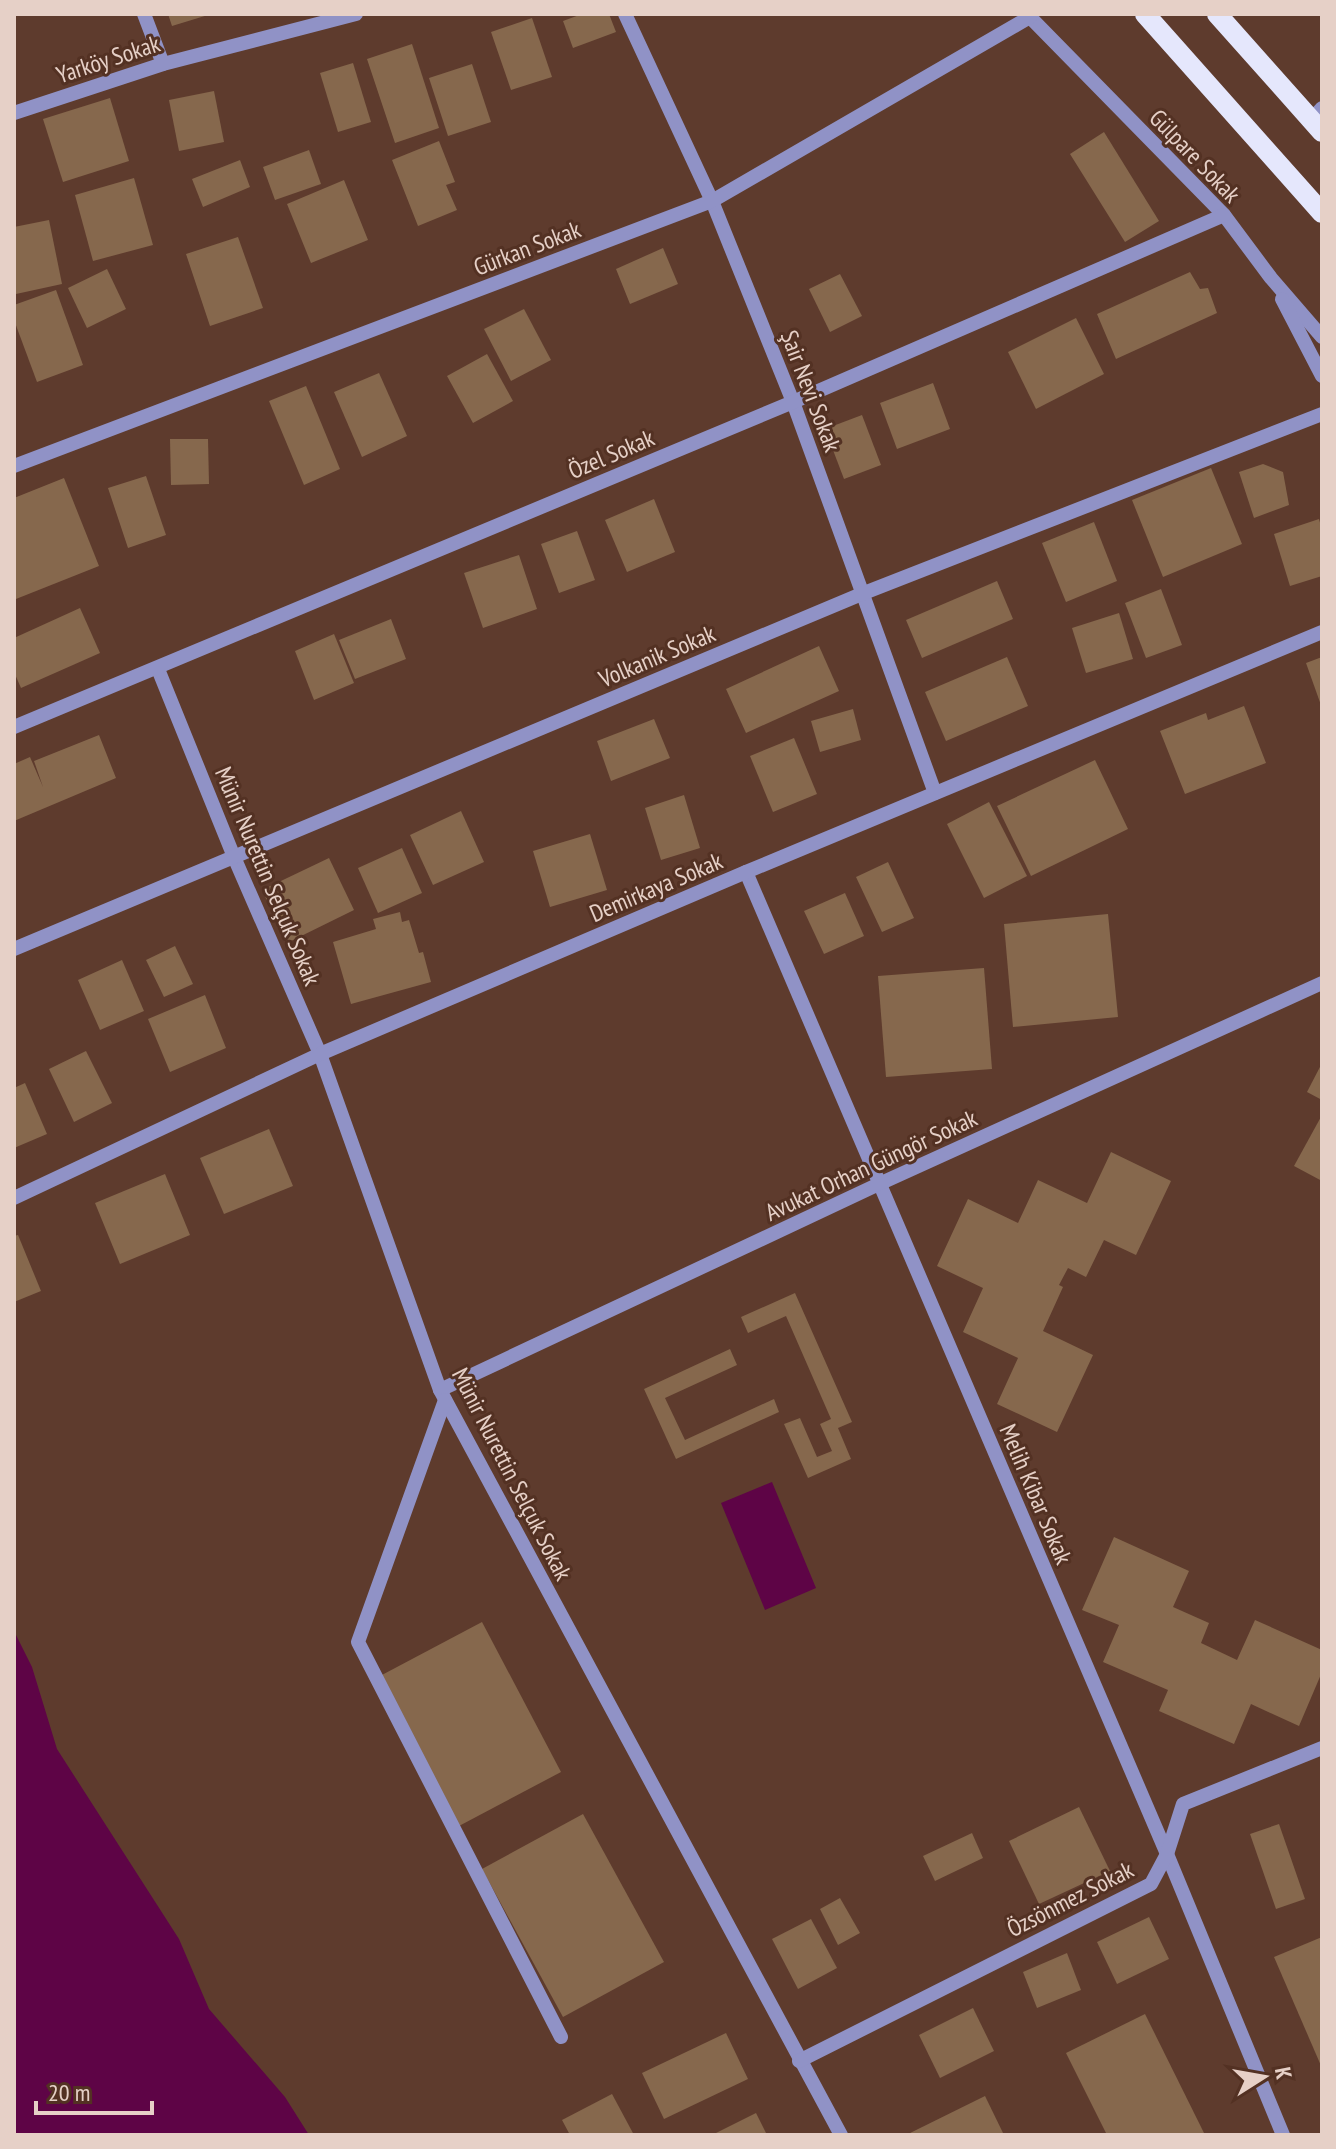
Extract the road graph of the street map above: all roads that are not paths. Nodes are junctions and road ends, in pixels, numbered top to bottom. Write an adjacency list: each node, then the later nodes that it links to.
1 (144, 14): 7 (street)
2 (356, 14): 7 (street, Yarköy Sokak)
3 (625, 14): 10 (street, Şair Nevi Sokak)
4 (1145, 14): 11 (main road)
5 (1217, 14): 9 (main road)
6 (1028, 16): 10 (street, Gürkan Sokak); 12 (street, Gülpare Sokak)
7 (163, 64): 8 (street, Yarköy Sokak)
8 (14, 113)
9 (1318, 120)
10 (712, 201): 16 (street, Şair Nevi Sokak); 18 (street, Gürkan Sokak)
11 (1322, 213)
12 (1224, 215): 13 (street, Gülpare Sokak); 16 (street, Özel Sokak)
13 (1271, 278): 14 (street, Gülpare Sokak); 15 (street)
14 (1322, 337)
15 (1322, 376)
16 (793, 402): 19 (street, Şair Nevi Sokak); 21 (street, Özel Sokak)
17 (1322, 414): 19 (street, Volkanik Sokak)
18 (14, 466)
19 (864, 593): 23 (street, Şair Nevi Sokak); 24 (street, Volkanik Sokak)
20 (1322, 632): 23 (street, Demirkaya Sokak)
21 (158, 669): 22 (street, Özel Sokak); 24 (street, Münir Nurettin Selçuk Sokak)
22 (14, 727)
23 (935, 793): 25 (street, Demirkaya Sokak)
24 (234, 857): 26 (street, Volkanik Sokak); 28 (street, Münir Nurettin Selçuk Sokak)
25 (746, 872): 28 (street, Demirkaya Sokak); 29 (street, Melih Kibar Sokak)
26 (14, 949)
27 (1322, 983): 29 (street, Avukat Orhan Güngör Sokak)
28 (320, 1054): 30 (street, Demirkaya Sokak); 31 (street, Münir Nurettin Selçuk Sokak)
29 (879, 1184): 31 (street, Avukat Orhan Güngör Sokak); 33 (street, Melih Kibar Sokak)
30 (14, 1198)
31 (443, 1395): 34 (street); 35 (street, Münir Nurettin Selçuk Sokak)
32 (1322, 1748): 33 (street, Özsönmez Sokak)
33 (1167, 1854): 35 (street, Özsönmez Sokak); 37 (street, Melih Kibar Sokak)
34 (561, 2037)
35 (799, 2061): 36 (street, Münir Nurettin Selçuk Sokak)
36 (841, 2135)
37 (1283, 2135)

